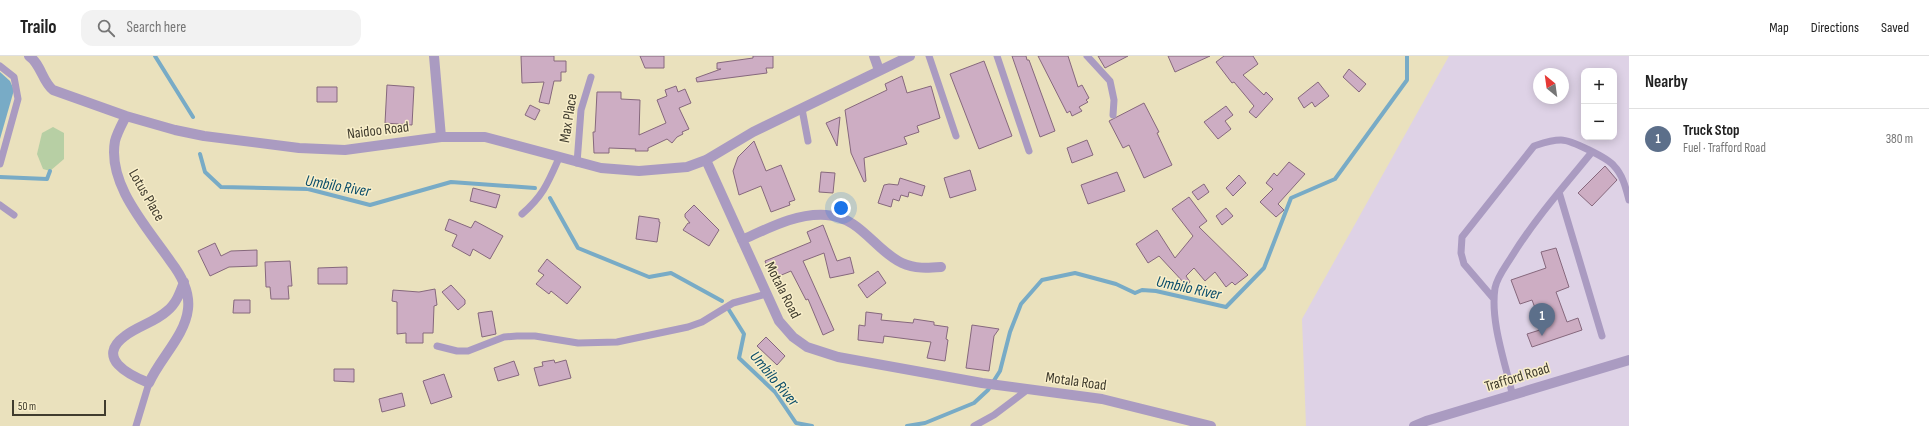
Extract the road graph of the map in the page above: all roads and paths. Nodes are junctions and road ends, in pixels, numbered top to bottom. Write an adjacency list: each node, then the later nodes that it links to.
1 (28, 56): 13 (street, Naidoo Road)
2 (434, 56): 15 (street)
3 (874, 56): 9 (street)
4 (910, 56): 9 (street)
5 (929, 56): 14 (lane)
6 (997, 56): 17 (lane)
7 (1087, 56): 12 (lane)
8 (0, 66): 22 (lane)
9 (879, 70): 11 (street)
10 (591, 77): 21 (lane, Max Place)
11 (802, 109): 16 (lane); 20 (street)
12 (1113, 115)
13 (126, 116): 15 (street, Naidoo Road); 30 (street, Lotus Place)
14 (956, 136)
15 (441, 137): 19 (street, Naidoo Road)
16 (808, 141)
17 (1029, 151)
18 (1592, 152): 23 (lane); 24 (lane); 32 (lane)
19 (559, 158): 21 (street, Naidoo Road); 26 (lane)
20 (706, 160): 21 (street, Naidoo Road); 28 (street, Motala Road)
21 (577, 163)
22 (0, 164)
23 (1559, 192): 32 (lane); 33 (lane)
24 (1629, 200)
25 (0, 205): 27 (lane)
26 (522, 214)
27 (14, 215)
28 (742, 240): 29 (street); 31 (street, Motala Road)
29 (941, 267)
30 (184, 282): 36 (street, Lotus Place); 36 (street)
31 (766, 294): 34 (lane); 37 (street, Motala Road)
32 (1494, 299): 38 (lane)
33 (1602, 336)
34 (437, 346)
35 (1629, 360): 38 (street, Trafford Road)
36 (149, 384): 39 (lane, Lotus Place)
37 (1027, 390): 40 (lane); 41 (street, Motala Road)
38 (1512, 393): 42 (street, Trafford Road)
39 (136, 426)
40 (974, 426)
41 (1211, 426)
42 (1414, 426)

